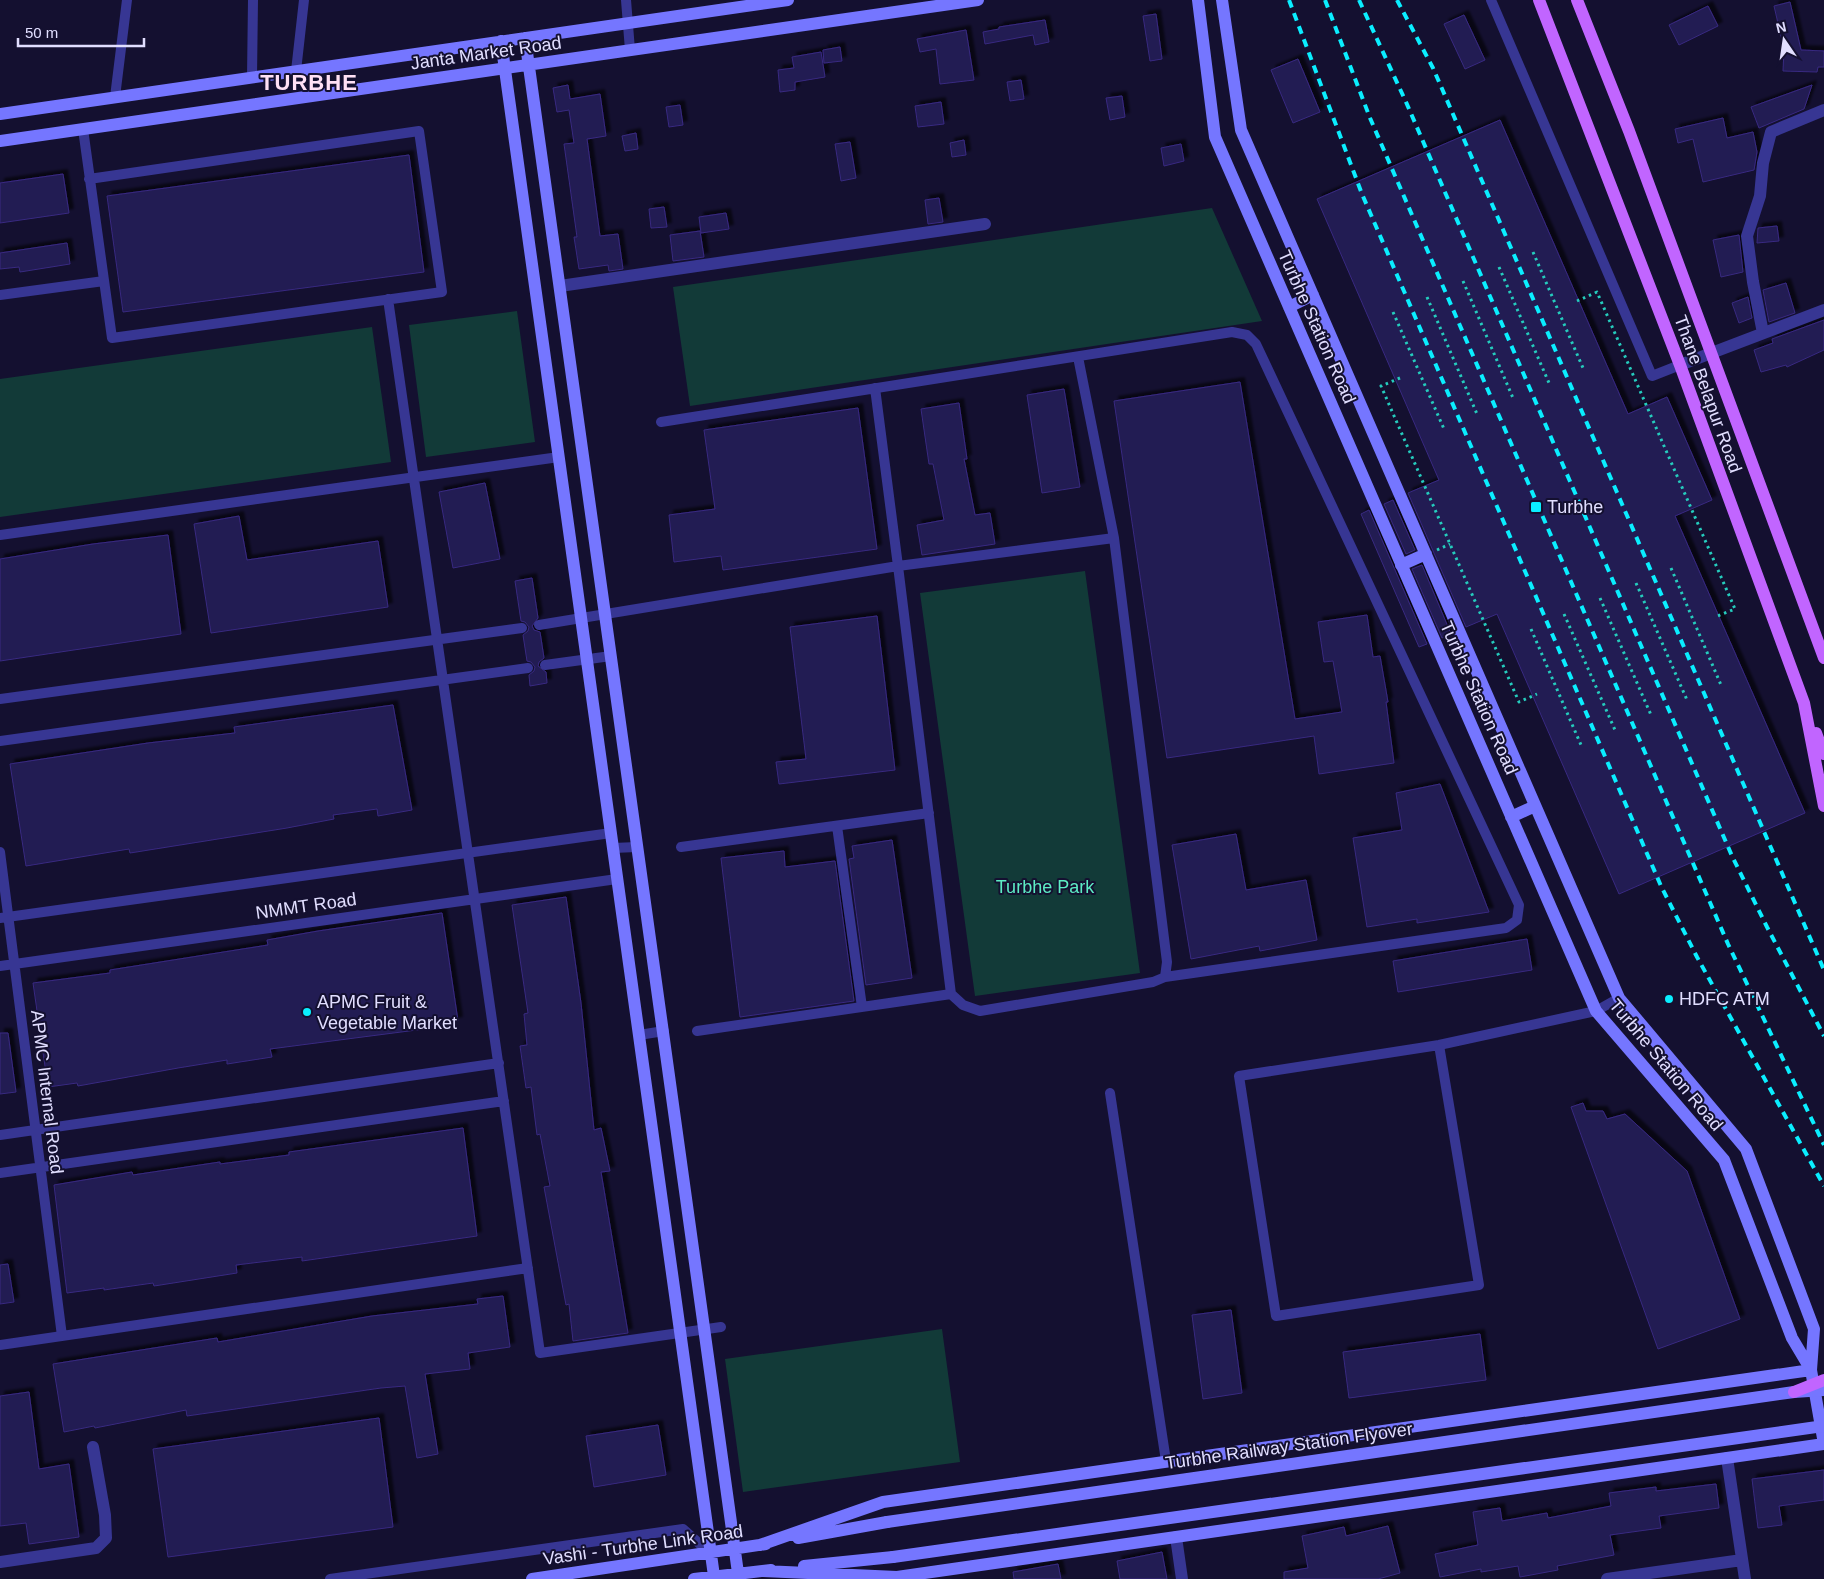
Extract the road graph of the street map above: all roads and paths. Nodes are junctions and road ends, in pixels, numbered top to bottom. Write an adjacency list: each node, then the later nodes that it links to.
1 (127, 0): 20 (lane)
2 (253, 0): 19 (lane)
3 (304, 0): 18 (lane)
4 (626, 0): 12 (lane)
5 (788, 0): 12 (main road, Janta Market Road)
6 (978, 0): 15 (main road, Janta Market Road)
7 (1198, 0): 37 (main road, Turbhe Station Road)
8 (1222, 0): 33 (main road, Turbhe Station Road)
9 (1491, 0): 43 (lane)
10 (1539, 0): 43 (main road, Thane Belapur Road)
11 (1576, 0): 41 (main road, Thane Belapur Road)
12 (627, 23): 13 (main road, Janta Market Road); 15 (lane)
13 (525, 38): 14 (main road, Janta Market Road); 16 (main road)
14 (501, 41): 17 (main road); 18 (main road, Janta Market Road)
15 (630, 50): 16 (main road, Janta Market Road)
16 (529, 65): 17 (main road, Janta Market Road); 31 (main road)
17 (505, 68): 23 (main road, Janta Market Road); 52 (main road)
18 (296, 71): 19 (main road, Janta Market Road)
19 (252, 77): 20 (main road, Janta Market Road)
20 (115, 97): 22 (main road, Janta Market Road)
21 (1824, 110): 40 (street)
22 (0, 114)
23 (83, 129): 24 (main road, Janta Market Road); 25 (lane)
24 (0, 141)
25 (89, 179): 29 (lane); 35 (lane)
26 (985, 224): 31 (street)
27 (1533, 252): 44 (path)
28 (1499, 266): 46 (path)
29 (104, 281): 32 (lane); 35 (lane)
30 (1463, 282): 48 (path)
31 (560, 286): 63 (main road)
32 (0, 295)
33 (1313, 295): 37 (main road); 56 (main road, Turbhe Station Road)
34 (1427, 297): 49 (path)
35 (388, 300): 53 (lane)
36 (1578, 301): 64 (path)
37 (1289, 307): 57 (main road, Turbhe Station Road)
38 (1824, 310): 40 (street)
39 (1393, 312): 51 (path)
40 (1763, 332): 41 (street)
41 (1712, 353): 43 (street); 70 (main road, Thane Belapur Road)
42 (1078, 358): 47 (lane); 55 (lane); 102 (lane)
43 (1680, 365): 80 (main road, Thane Belapur Road)
44 (1583, 368)
45 (1400, 378): 77 (path)
46 (1549, 383)
47 (875, 388): 50 (lane); 58 (lane)
48 (1513, 398)
49 (1477, 414)
50 (661, 422)
51 (1444, 429)
52 (559, 457): 53 (lane); 65 (main road)
53 (414, 478): 54 (lane); 69 (lane)
54 (0, 534)
55 (1114, 538): 58 (lane); 102 (lane)
56 (1426, 554): 57 (main road); 86 (main road, Turbhe Station Road)
57 (1401, 565): 89 (main road, Turbhe Station Road)
58 (898, 566): 63 (lane); 88 (lane)
59 (1671, 568): 76 (path)
60 (1636, 583): 79 (path)
61 (1600, 598): 81 (path)
62 (1564, 614): 82 (path)
63 (605, 616): 65 (lane); 71 (main road)
64 (1715, 617)
65 (581, 619): 66 (lane); 72 (main road)
66 (539, 625)
67 (522, 628): 69 (lane)
68 (1531, 629): 84 (path)
69 (437, 639): 75 (lane); 78 (lane)
70 (1823, 650)
71 (611, 656): 72 (lane); 92 (main road)
72 (587, 660): 73 (lane); 91 (main road)
73 (545, 665)
74 (528, 668): 75 (lane)
75 (443, 680): 83 (lane); 96 (lane)
76 (1721, 685)
77 (1537, 694)
78 (0, 699)
79 (1687, 700)
80 (1804, 703): 85 (main road); 87 (main road, Thane Belapur Road)
81 (1651, 715)
82 (1615, 730)
83 (0, 741)
84 (1581, 745)
85 (1824, 754)
86 (1535, 806): 89 (main road); 104 (main road, Turbhe Station Road)
87 (1824, 806)
88 (929, 813): 90 (lane); 103 (lane)
89 (1511, 816): 106 (main road, Turbhe Station Road)
90 (837, 826): 93 (lane); 105 (lane)
91 (611, 833): 94 (main road); 96 (lane)
92 (637, 847): 94 (lane); 107 (main road)
93 (681, 847)
94 (613, 848): 97 (main road)
95 (0, 852): 99 (lane, APMC Internal Road)
96 (468, 853): 98 (lane); 99 (lane)
97 (617, 879): 98 (lane, NMMT Road); 109 (main road)
98 (475, 899): 100 (lane, NMMT Road); 111 (lane)
99 (4, 917): 100 (lane, APMC Internal Road)
100 (14, 964): 101 (lane, NMMT Road); 114 (lane, APMC Internal Road)
101 (0, 966)
102 (1165, 976): 103 (lane)
103 (951, 994): 105 (lane)
104 (1619, 998): 106 (lane); 124 (main road, Turbhe Station Road)
105 (862, 1007): 108 (lane)
106 (1596, 1011): 110 (lane); 124 (main road, Turbhe Station Road)
107 (664, 1031): 109 (lane); 120 (main road)
108 (697, 1031)
109 (639, 1035): 121 (main road)
110 (1439, 1045): 110 (lane)
111 (498, 1063): 113 (lane); 114 (lane)
112 (1110, 1093): 132 (lane)
113 (504, 1101): 116 (lane); 118 (lane)
114 (36, 1130): 115 (lane); 116 (lane, APMC Internal Road)
115 (0, 1135)
116 (40, 1167): 117 (lane); 122 (lane, APMC Internal Road)
117 (0, 1173)
118 (528, 1268): 121 (lane); 122 (lane)
119 (721, 1327): 120 (lane)
120 (704, 1329): 121 (lane); 135 (main road)
121 (680, 1333): 136 (main road)
122 (62, 1336): 123 (lane)
123 (0, 1344)
124 (1811, 1370): 129 (main road, Turbhe Station Road); 132 (main road)
125 (1824, 1380): 127 (main road, bridge)
126 (1824, 1390): 127 (main road, Turbhe Railway Station Flyover, bridge)
127 (1794, 1392): 134 (main road, Turbhe Railway Station Flyover, bridge)
128 (1824, 1426): 139 (main road, bridge)
129 (1824, 1444): 131 (main road)
130 (93, 1446): 138 (street)
131 (1727, 1458): 133 (main road); 137 (street)
132 (1166, 1461): 134 (main road)
133 (1176, 1537): 139 (main road); 145 (street)
134 (760, 1545): 135 (main road, Vashi - Turbhe Link Road)
135 (734, 1550): 136 (main road, Vashi - Turbhe Link Road); 140 (main road)
136 (711, 1554): 141 (main road); 142 (lane); 143 (main road, Vashi - Turbhe Link Road)
137 (1742, 1560): 146 (street); 147 (street)
138 (0, 1562)
139 (763, 1571): 140 (main road)
140 (738, 1573): 141 (main road)
141 (714, 1576): 144 (main road)
142 (330, 1579)
143 (532, 1579)
144 (694, 1579)
145 (1182, 1579)
146 (1607, 1579)
147 (1745, 1579)

